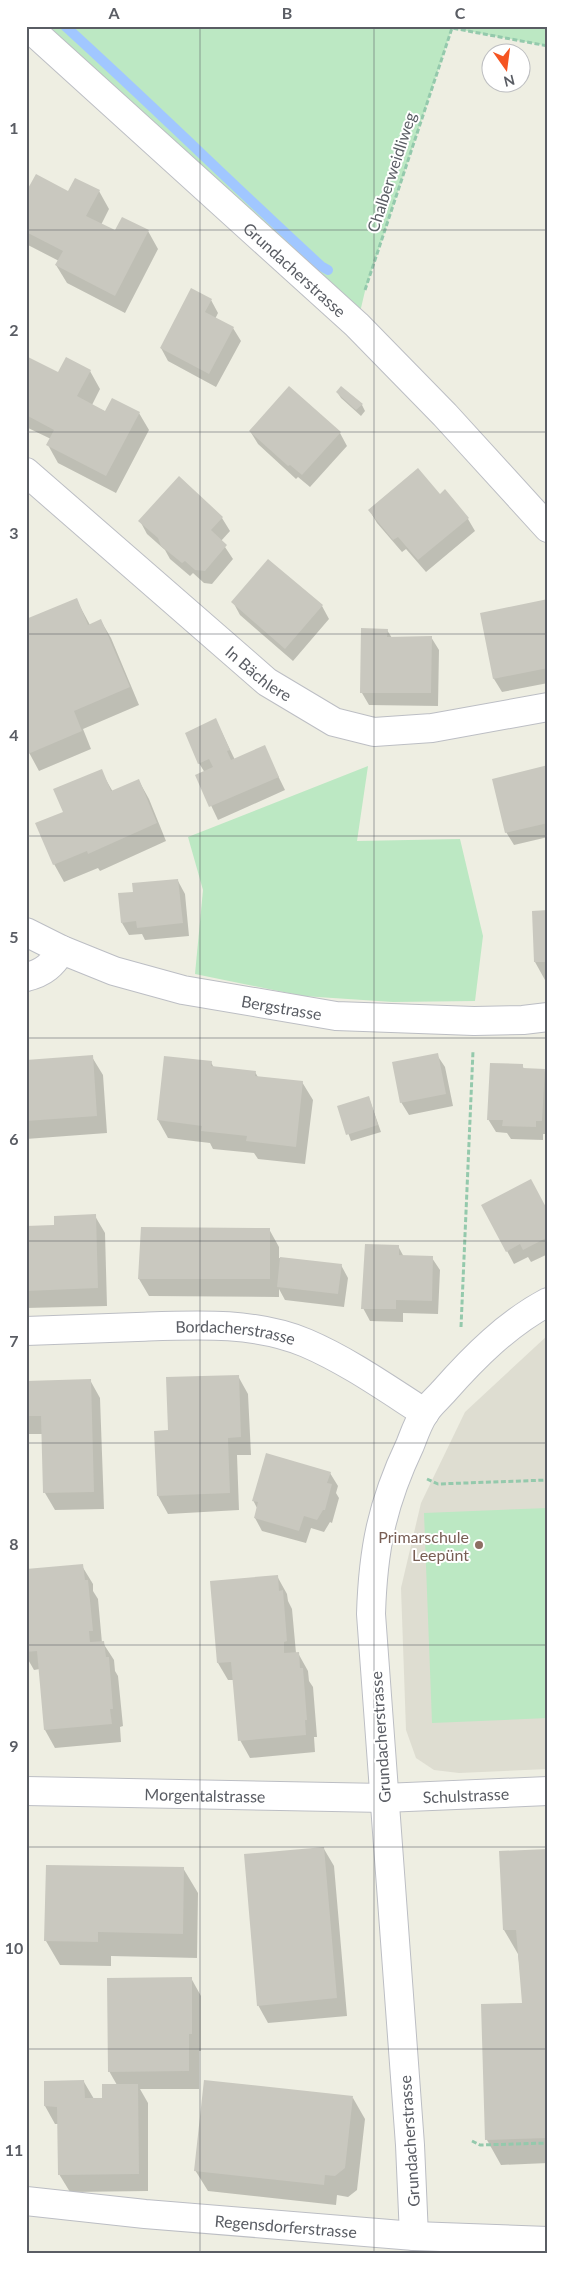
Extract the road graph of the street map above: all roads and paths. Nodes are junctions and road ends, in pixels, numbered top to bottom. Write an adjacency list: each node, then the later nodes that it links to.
1 (27, 26): 4 (street, Grundacherstrasse)
2 (452, 27): 3 (path, Chalberweidliweg); 4 (path, Chalberweidliweg)
3 (548, 46)
4 (357, 325): 6 (street, Grundacherstrasse)
5 (26, 472): 7 (street, In Bächlere)
6 (548, 528)
7 (548, 707)
8 (26, 932): 9 (street, Bergstrasse)
9 (62, 950): 10 (street); 11 (street, Bergstrasse)
10 (26, 977)
11 (548, 1017)
12 (472, 1051): 14 (path)
13 (548, 1302): 16 (street, Grundacherstrasse)
14 (461, 1320)
15 (26, 1331): 16 (street, Bordacherstrasse)
16 (425, 1413): 21 (street, Grundacherstrasse)
17 (425, 1478): 18 (path)
18 (548, 1480)
19 (26, 1791): 21 (street, Morgentalstrasse)
20 (548, 1791): 21 (street, Schulstrasse)
21 (384, 1798): 25 (street, Grundacherstrasse)
22 (472, 2142): 23 (path)
23 (548, 2143)
24 (26, 2201): 25 (street, Regensdorferstrasse)
25 (414, 2236): 26 (street, Regensdorferstrasse)
26 (548, 2241)

